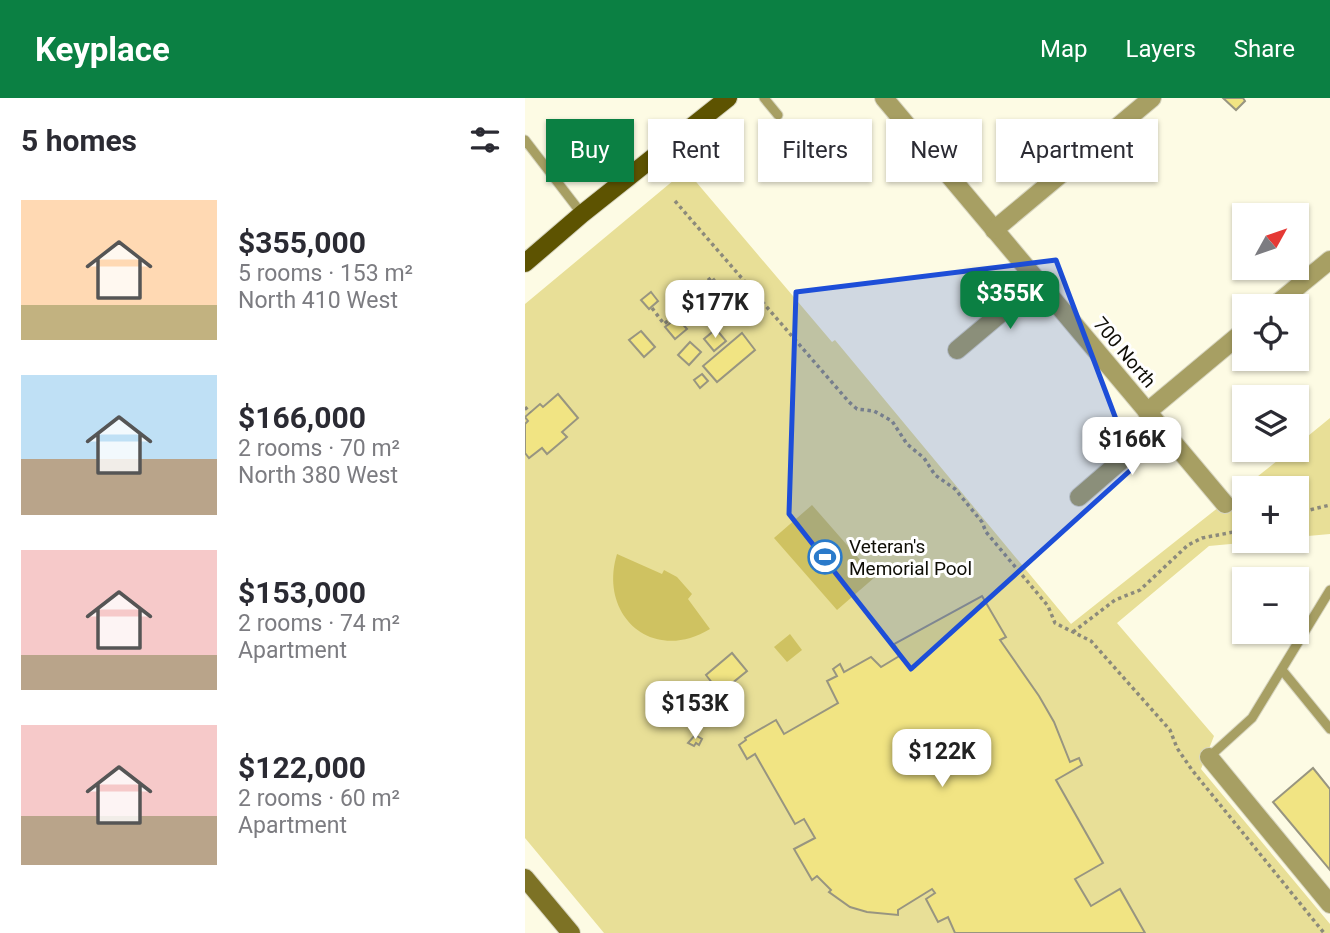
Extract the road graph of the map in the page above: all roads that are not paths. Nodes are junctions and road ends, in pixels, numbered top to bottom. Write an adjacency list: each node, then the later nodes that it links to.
1 (729, 98): 6 (main road)
2 (764, 98): 5 (lane)
3 (884, 98): 10 (street, 700 North)
4 (1152, 98): 10 (street)
5 (778, 114)
6 (703, 119)
7 (525, 140): 9 (lane)
8 (648, 162): 9 (main road)
9 (582, 214): 12 (main road)
10 (995, 230): 13 (street, 700 North)
11 (1330, 260): 14 (street)
12 (525, 263)
13 (1039, 281): 16 (street); 17 (street, 700 North)
14 (1289, 294)
15 (1232, 341): 17 (street)
16 (957, 350)
17 (1147, 412): 18 (street, 700 North)
18 (1160, 428): 19 (street); 20 (street, 700 North)
19 (1079, 497)
20 (1225, 504)
21 (1330, 590): 22 (lane)
22 (1282, 670): 23 (lane); 24 (lane)
23 (1330, 729)
24 (1209, 757): 26 (street)
25 (525, 878): 27 (street)
26 (1330, 904)
27 (571, 933)

